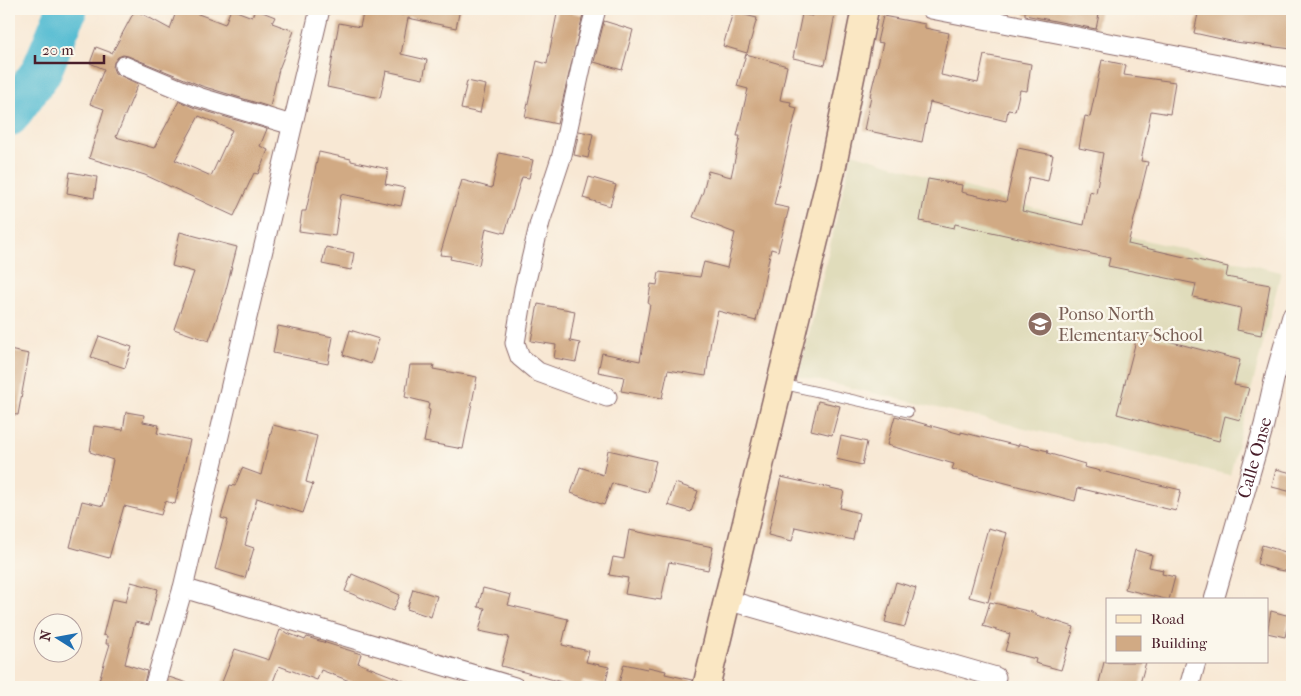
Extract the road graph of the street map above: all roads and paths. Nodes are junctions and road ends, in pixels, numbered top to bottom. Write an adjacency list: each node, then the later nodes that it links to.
1 (320, 9): 7 (street)
2 (596, 9): 10 (street)
3 (865, 9): 9 (main road)
4 (931, 9): 6 (street)
5 (124, 66): 7 (street)
6 (1292, 78)
7 (292, 126): 12 (street)
8 (1292, 316): 13 (street, Calle Onse)
9 (780, 384): 11 (lane); 14 (main road)
10 (607, 398)
11 (908, 412)
12 (183, 588): 17 (street); 18 (street)
13 (1215, 598)
14 (727, 600): 16 (street); 19 (main road)
15 (1195, 664): 20 (street)
16 (996, 677)
17 (154, 687)
18 (515, 687)
19 (706, 687)
20 (1189, 687)

